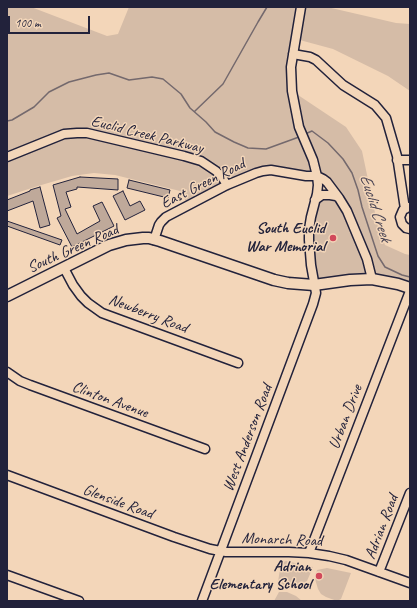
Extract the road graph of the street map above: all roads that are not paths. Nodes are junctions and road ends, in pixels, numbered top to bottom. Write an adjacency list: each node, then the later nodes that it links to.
1 (301, 7): 2 (street, West Anderson Road)
2 (293, 54): 4 (street); 6 (street, West Anderson Road)
3 (7, 158): 7 (street, Euclid Creek Parkway)
4 (397, 160): 5 (street); 10 (street)
5 (410, 160)
6 (317, 176): 7 (street, East Green Road); 8 (street); 9 (street, West Anderson Road)
7 (227, 185): 12 (street, East Green Road)
8 (339, 198): 9 (street); 14 (street)
9 (315, 200): 15 (street, West Anderson Road)
10 (408, 208): 11 (street)
11 (410, 229)
12 (154, 240): 13 (main road, South Green Road); 15 (main road, South Green Road)
13 (64, 268): 17 (main road, South Green Road); 18 (street, Newberry Road)
14 (372, 279): 15 (main road, South Green Road); 16 (main road)
15 (314, 285): 23 (street, West Anderson Road)
16 (410, 289): 24 (street, Urban Drive)
17 (7, 296)
18 (238, 363)
19 (7, 372): 20 (street, Clinton Avenue)
20 (205, 449)
21 (7, 476): 23 (street, Glenside Road)
22 (410, 493): 25 (street, Adrian Road)
23 (220, 551): 24 (street, Monarch Road); 29 (street, West Anderson Road)
24 (309, 552): 25 (street, Monarch Road)
25 (379, 572): 27 (street, Monarch Road)
26 (7, 575): 28 (street)
27 (410, 583)
28 (75, 600)
29 (202, 601)

